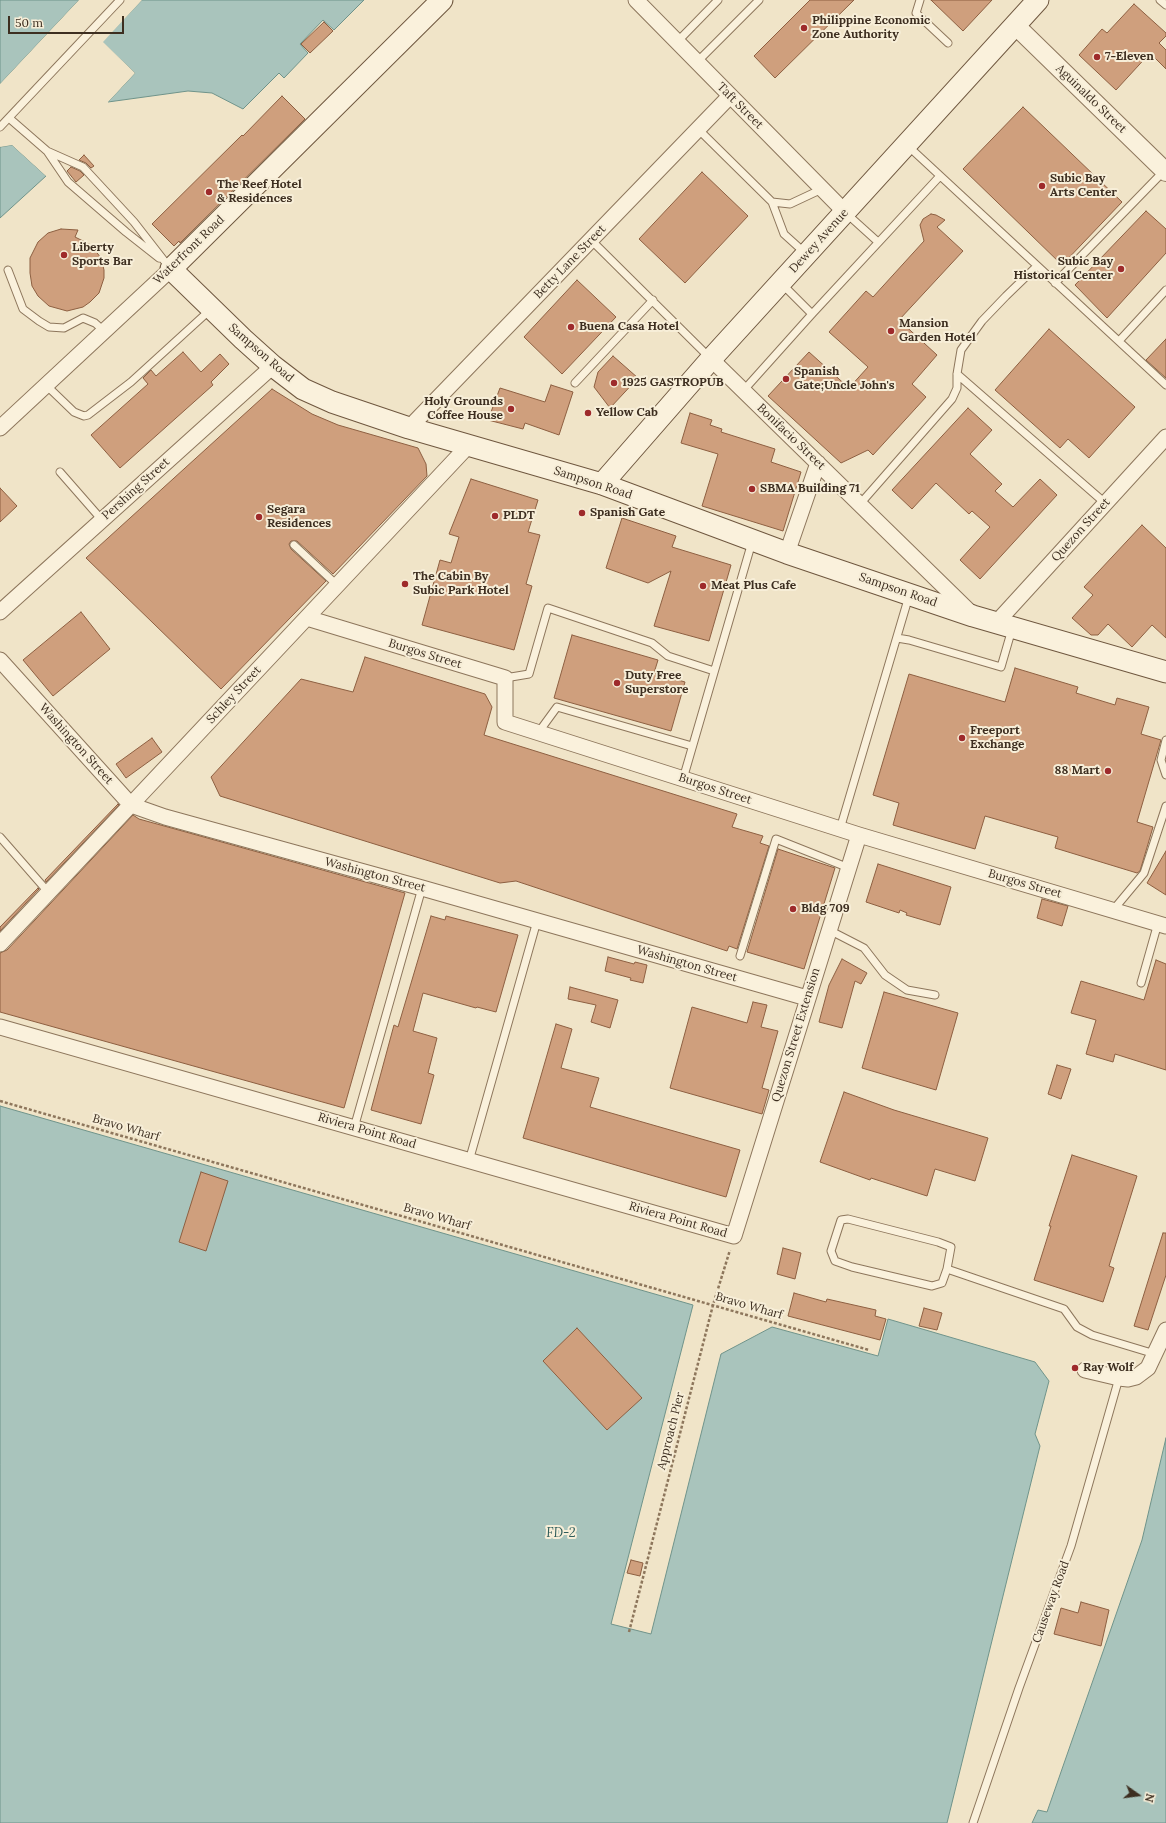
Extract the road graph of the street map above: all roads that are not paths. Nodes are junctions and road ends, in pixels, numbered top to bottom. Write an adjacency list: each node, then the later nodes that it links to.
1 (120, 0): 15 (lane)
2 (442, 0): 29 (main road, Waterfront Road)
3 (636, 0): 11 (street, Taft Street)
4 (718, 0): 11 (lane)
5 (759, 0): 13 (lane)
6 (920, 0): 12 (lane)
7 (1038, 0): 10 (main road, Dewey Avenue)
8 (1160, 0): 9 (lane)
9 (1166, 5)
10 (1015, 25): 18 (main road, Dewey Avenue); 20 (street, Aguinaldo Street)
11 (677, 42): 13 (street, Taft Street)
12 (948, 42)
13 (697, 62): 14 (street, Taft Street)
14 (730, 96): 17 (street, Betty Lane Street); 22 (street, Taft Street)
15 (8, 118): 16 (lane); 19 (lane)
16 (0, 127)
17 (698, 129): 23 (lane); 25 (street, Betty Lane Street)
18 (906, 145): 21 (lane); 24 (main road, Dewey Avenue)
19 (47, 151): 29 (lane); 29 (lane)
20 (1165, 172): 32 (lane)
21 (940, 176): 26 (lane); 28 (lane)
22 (822, 189): 23 (lane); 24 (street, Taft Street)
23 (772, 202): 27 (lane)
24 (845, 212): 26 (lane); 27 (main road, Dewey Avenue)
25 (591, 240): 34 (lane); 47 (street, Betty Lane Street)
26 (878, 242): 36 (lane)
27 (806, 255): 31 (main road, Dewey Avenue)
28 (1037, 266): 32 (lane); 41 (lane)
29 (170, 267): 35 (main road, Sampson Road); 37 (street, Waterfront Road)
30 (8, 270): 37 (lane)
31 (781, 283): 36 (lane); 39 (main road, Dewey Avenue)
32 (1055, 283): 38 (lane)
33 (1166, 290): 38 (lane)
34 (652, 300): 39 (lane); 42 (lane)
35 (212, 308): 40 (main road, Sampson Road); 43 (lane)
36 (812, 314): 45 (lane)
37 (104, 331): 43 (street, Waterfront Road)
38 (1119, 341): 44 (lane)
39 (712, 359): 45 (street, Bonifacio Street); 52 (main road, Dewey Avenue)
40 (272, 366): 47 (main road, Sampson Road); 55 (street, Pershing Street)
41 (957, 374): 53 (lane); 54 (lane)
42 (576, 383)
43 (46, 385): 46 (street, Waterfront Road)
44 (1166, 385)
45 (743, 391): 50 (street, Bonifacio Street)
46 (0, 428)
47 (409, 428): 49 (main road, Sampson Road)
48 (1166, 437): 53 (street, Quezon Street)
49 (468, 446): 52 (main road, Sampson Road); 59 (street, Schley Street)
50 (818, 463): 54 (street, Bonifacio Street); 58 (street)
51 (60, 472): 55 (lane)
52 (602, 484): 56 (main road, Sampson Road)
53 (1105, 503): 64 (street, Quezon Street)
54 (860, 504): 62 (street, Bonifacio Street)
55 (102, 520): 61 (street, Pershing Street)
56 (753, 540): 58 (main road, Sampson Road); 67 (lane)
57 (294, 545): 59 (lane)
58 (787, 553): 60 (main road, Sampson Road)
59 (337, 586): 63 (street, Schley Street)
60 (910, 594): 62 (main road, Sampson Road); 65 (lane)
61 (0, 612)
62 (973, 616): 64 (main road, Sampson Road)
63 (307, 618): 69 (street, Burgos Street); 75 (street, Schley Street)
64 (1005, 625): 65 (lane); 68 (main road, Sampson Road)
65 (897, 638): 77 (lane)
66 (0, 660): 75 (street, Washington Street)
67 (714, 671): 69 (lane); 72 (lane)
68 (1166, 672)
69 (505, 678): 70 (street, Burgos Street)
70 (538, 733): 72 (lane); 74 (street, Burgos Street)
71 (1166, 740): 73 (lane)
72 (692, 746): 74 (lane)
73 (1166, 774)
74 (683, 779): 77 (street, Burgos Street)
75 (131, 805): 81 (street, Washington Street); 82 (street, Schley Street)
76 (1166, 806): 83 (lane)
77 (840, 829): 78 (street, Burgos Street)
78 (859, 835): 80 (street, Quezon Street Extension); 83 (street, Burgos Street)
79 (0, 837): 82 (lane)
80 (848, 868): 86 (street, Quezon Street Extension); 88 (lane)
81 (422, 888): 84 (street, Washington Street); 93 (lane)
82 (48, 893): 87 (street, Schley Street)
83 (1114, 910): 85 (street, Burgos Street)
84 (537, 921): 91 (street, Washington Street); 94 (lane)
85 (1162, 925): 89 (lane)
86 (829, 929): 90 (lane); 91 (street, Quezon Street Extension)
87 (0, 944)
88 (740, 956)
89 (1140, 983)
90 (935, 995)
91 (807, 998): 95 (street, Quezon Street Extension)
92 (0, 1027): 93 (street, Riviera Point Road)
93 (354, 1128): 94 (street, Riviera Point Road)
94 (469, 1161): 95 (street, Riviera Point Road)
95 (734, 1236)
96 (947, 1270): 96 (lane); 98 (lane)
97 (1166, 1330): 98 (street)
98 (1155, 1354): 100 (street)
99 (1085, 1370): 100 (street)
100 (1118, 1378): 101 (lane, Causeway Road)
101 (973, 1823)

